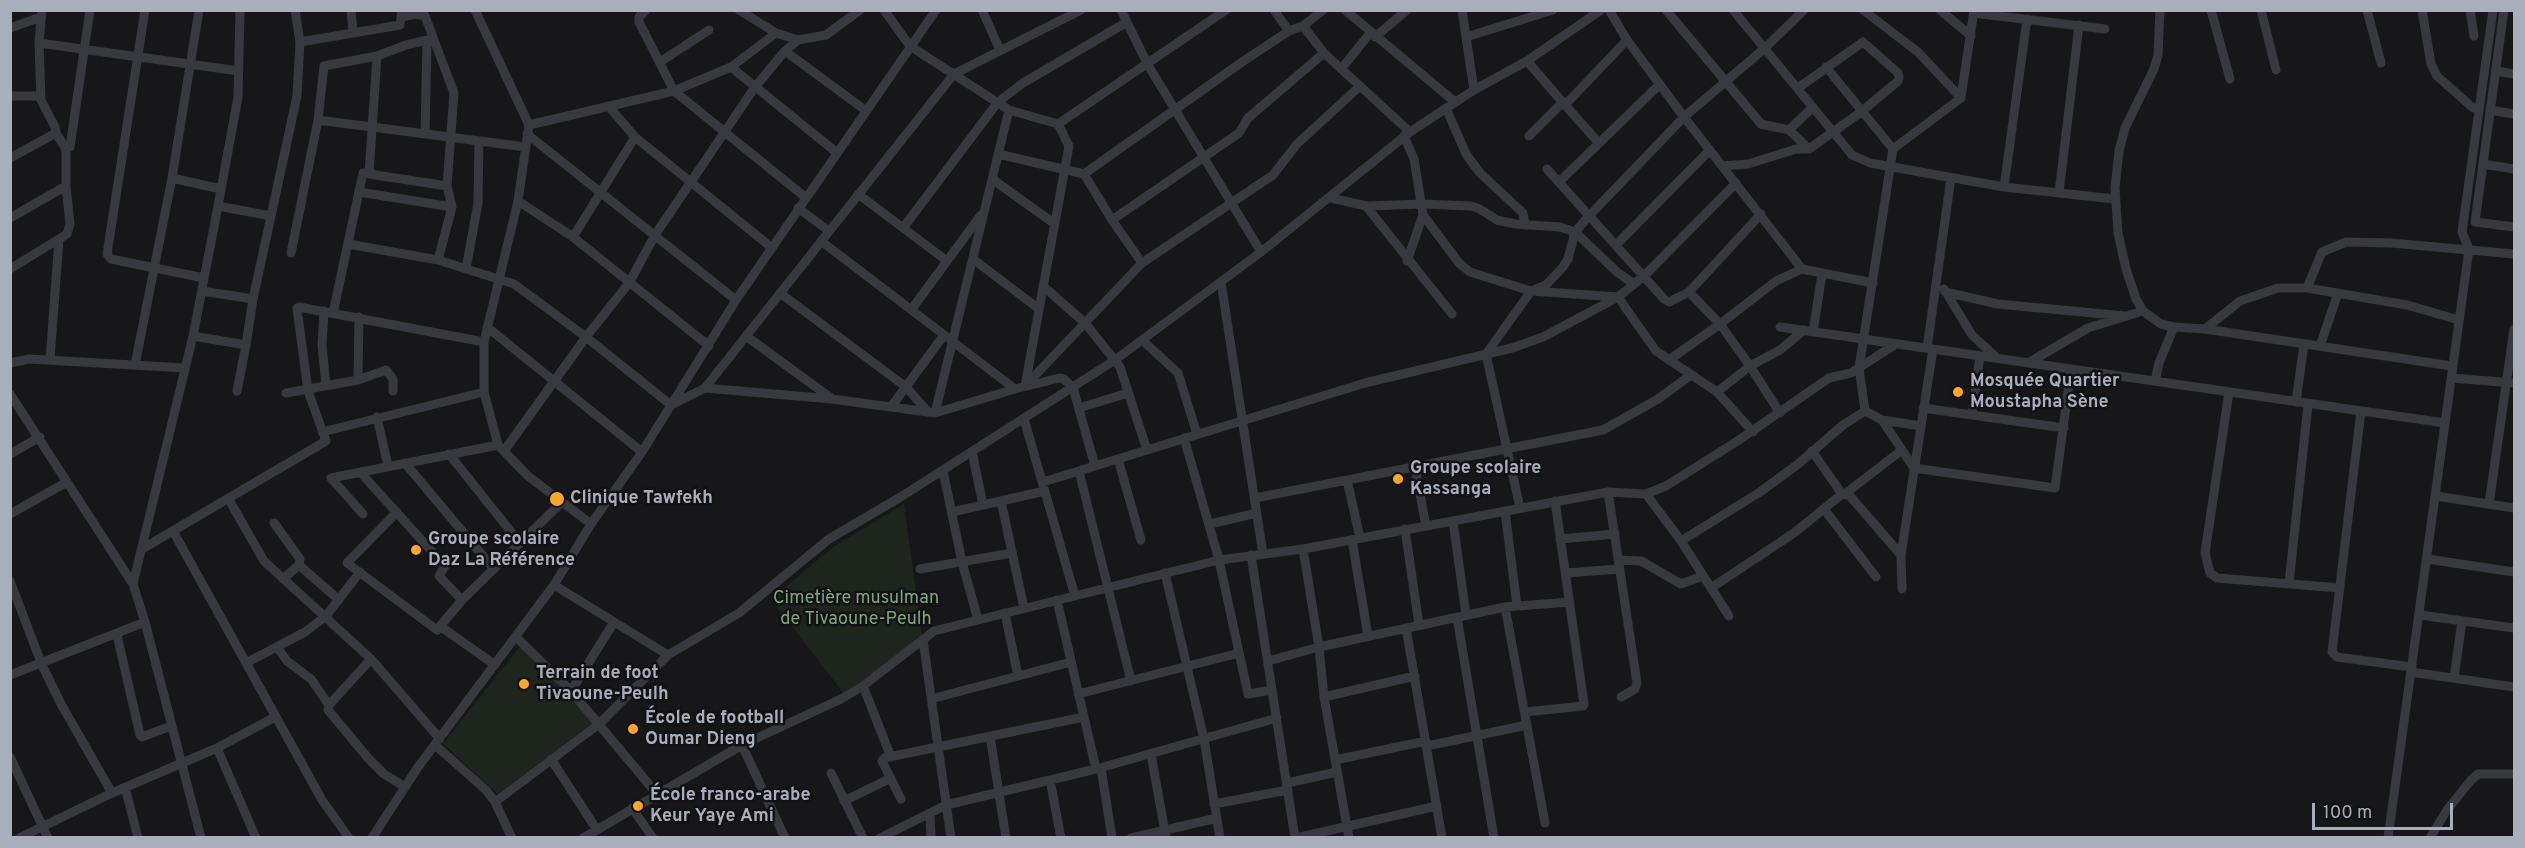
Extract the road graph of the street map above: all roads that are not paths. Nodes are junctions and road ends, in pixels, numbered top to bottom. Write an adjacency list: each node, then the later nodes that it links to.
1 (90, 10): 64 (street)
2 (145, 10): 69 (street)
3 (199, 10): 73 (street)
4 (240, 10): 79 (street)
5 (295, 10): 60 (street)
6 (351, 10): 50 (street)
7 (475, 10): 111 (street)
8 (646, 10): 71 (street)
9 (739, 10): 52 (street)
10 (860, 10): 58 (street)
11 (884, 10): 62 (street)
12 (936, 10): 62 (street)
13 (982, 10): 65 (street)
14 (1080, 10): 65 (street)
15 (1121, 10): 44 (street)
16 (1227, 10): 74 (street)
17 (1274, 10): 51 (street)
18 (1323, 10): 45 (street)
19 (1345, 10): 53 (street)
20 (1407, 10): 53 (street)
21 (1462, 10): 56 (street)
22 (1553, 10): 41 (street)
23 (1601, 10): 70 (street)
24 (1609, 10): 59 (street)
25 (1666, 10): 84 (street)
26 (1733, 10): 63 (street)
27 (1804, 10): 63 (street)
28 (1863, 10): 93 (street)
29 (1940, 10): 54 (street)
30 (2160, 10): 156 (street)
31 (2211, 10): 83 (street)
32 (2261, 10): 78 (street)
33 (2367, 10): 72 (street)
34 (2422, 10): 102 (street)
35 (2470, 10): 55 (street)
36 (2493, 10): 102 (street)
37 (1974, 12): 43 (street); 54 (street)
38 (2504, 13): 42 (street); 80 (street)
39 (41, 14): 47 (street); 61 (street)
40 (402, 14): 50 (street); 57 (street)
41 (1526, 14): 56 (street)
42 (2514, 16)
43 (2027, 19): 46 (street); 148 (street)
44 (1127, 22): 74 (street); 94 (street)
45 (1303, 26): 51 (street); 67 (street)
46 (2079, 26): 48 (street); 152 (street)
47 (10, 28)
48 (2105, 29)
49 (709, 30): 71 (street)
50 (353, 31): 60 (street)
51 (1289, 31): 104 (street)
52 (776, 33): 58 (street); 75 (street)
53 (1373, 34): 77 (street); 95 (street)
54 (1971, 36): 93 (street)
55 (2474, 36)
56 (1466, 37): 89 (street)
57 (430, 40): 68 (street); 116 (street); 119 (street)
58 (798, 40): 66 (street)
59 (1627, 40): 85 (street); 96 (street)
60 (300, 42): 167 (street)
61 (39, 43): 64 (street); 92 (street)
62 (910, 46): 81 (street); 100 (street)
63 (1766, 48): 84 (street); 88 (street)
64 (84, 49): 69 (street); 124 (street)
65 (999, 50): 81 (street)
66 (785, 51): 86 (street); 100 (street)
67 (1324, 52): 77 (street); 131 (street)
68 (377, 56): 108 (street); 110 (street)
69 (138, 57): 73 (street); 193 (street)
70 (1527, 61): 89 (street); 96 (street)
71 (660, 62): 90 (street)
72 (2381, 63)
73 (190, 64): 79 (street); 141 (street)
74 (1148, 65): 104 (street); 109 (street)
75 (731, 67): 86 (street); 90 (street)
76 (1826, 68): 88 (street); 105 (street); 105 (street)
77 (1341, 69): 87 (street)
78 (2276, 70)
79 (239, 71): 149 (street)
80 (2496, 71): 82 (street); 103 (street)
81 (954, 74): 94 (street); 153 (street)
82 (2514, 74)
83 (2230, 79)
84 (1725, 83): 107 (street); 112 (street)
85 (1659, 85): 107 (street); 122 (street)
86 (755, 87): 115 (street); 128 (street)
87 (1359, 87): 117 (street); 158 (street)
88 (1798, 88): 97 (street)
89 (1474, 90): 95 (street)
90 (674, 91): 98 (street); 115 (street)
91 (10, 96): 92 (street)
92 (41, 96): 114 (street)
93 (1961, 98): 126 (street)
94 (998, 102): 101 (street); 174 (street)
95 (1455, 102): 99 (street)
96 (1564, 103): 118 (street); 122 (street)
97 (1813, 106): 112 (street); 113 (street)
98 (610, 108): 111 (street); 120 (street)
99 (1446, 108): 117 (street); 172 (street)
100 (865, 110): 128 (street)
101 (1009, 110): 109 (street); 129 (street)
102 (2479, 110): 184 (street)
103 (2490, 110): 106 (street); 132 (street)
104 (1175, 111): 131 (street); 139 (street)
105 (1861, 112): 113 (street); 126 (street)
106 (2514, 114)
107 (1684, 117): 127 (street); 168 (street)
108 (318, 120): 110 (street); 186 (street)
109 (1058, 124): 135 (street)
110 (373, 127): 116 (street); 138 (street)
111 (528, 129): 123 (street); 150 (street)
112 (1789, 130): 125 (street)
113 (1833, 132): 125 (street); 134 (street)
114 (56, 133): 124 (street); 130 (street)
115 (724, 133): 143 (street); 154 (street)
116 (424, 134): 119 (street)
117 (1407, 134): 155 (street); 159 (street)
118 (1529, 136)
119 (452, 137): 121 (street); 147 (street)
120 (636, 137): 143 (street); 150 (street)
121 (479, 141): 123 (street); 195 (street)
122 (1598, 142): 144 (street)
123 (526, 147): 157 (street)
124 (66, 149): 146 (street)
125 (1809, 149): 133 (street)
126 (1893, 149): 134 (street)
127 (1710, 150): 133 (street); 182 (street)
128 (837, 152): 154 (street)
129 (998, 154): 135 (street); 142 (street)
130 (10, 158)
131 (1203, 158): 158 (street); 170 (street)
132 (2483, 164): 137 (street); 173 (street)
133 (1722, 166): 145 (street)
134 (1890, 166): 140 (street); 204 (street)
135 (1065, 169): 139 (street); 171 (street)
136 (1547, 169): 144 (street)
137 (2514, 169)
138 (369, 174): 147 (street); 151 (street)
139 (1083, 174): 170 (street)
140 (1951, 177): 148 (street); 199 (street)
141 (172, 178): 149 (street); 193 (street)
142 (992, 179): 164 (street); 171 (street)
143 (691, 182): 177 (street); 183 (street)
144 (1559, 183): 168 (street)
145 (1736, 183): 165 (street); 198 (street)
146 (66, 186): 169 (street); 179 (street)
147 (447, 186): 162 (street)
148 (2004, 187): 152 (street)
149 (221, 189): 160 (street)
150 (600, 191): 177 (street); 178 (street)
151 (359, 192): 162 (street); 181 (street)
152 (2059, 193): 156 (street)
153 (858, 194): 174 (street); 175 (street)
154 (805, 197): 163 (street)
155 (1330, 198): 161 (street); 185 (street)
156 (2115, 199): 219 (street)
157 (518, 201): 178 (street); 201 (street)
158 (1230, 203): 185 (street); 192 (street)
159 (1422, 204): 161 (street); 166 (street); 172 (street)
160 (218, 206): 167 (street); 200 (street)
161 (1366, 206): 191 (street)
162 (452, 207): 189 (street)
163 (798, 208): 175 (street); 183 (street)
164 (984, 211): 188 (street); 190 (street)
165 (1761, 214): 196 (street); 210 (street)
166 (1423, 215): 191 (street); 209 (street)
167 (271, 216): 215 (street)
168 (1589, 216): 176 (street); 182 (street)
169 (10, 218)
170 (1112, 220): 192 (street)
171 (1055, 224): 206 (street)
172 (1525, 225): 176 (street)
173 (2514, 227)
174 (903, 228): 190 (street)
175 (829, 231): 180 (street)
176 (1575, 232): 205 (street); 209 (street)
177 (655, 235): 203 (street); 216 (street)
178 (573, 237): 203 (street)
179 (59, 240): 194 (street); 250 (street)
180 (820, 241): 212 (street); 218 (street)
181 (348, 244): 189 (street); 220 (street)
182 (1616, 245): 198 (street)
183 (771, 247): 216 (street)
184 (2469, 249): 187 (street); 207 (street); 224 (street)
185 (1261, 252): 202 (street)
186 (291, 253)
187 (2514, 254)
188 (973, 259): 217 (street); 240 (street)
189 (438, 260): 195 (street)
190 (947, 261): 218 (street)
191 (1407, 261): 221 (street)
192 (1142, 263): 225 (street)
193 (154, 268): 200 (street); 255 (street)
194 (10, 269)
195 (466, 269): 201 (street)
196 (1802, 269): 197 (street); 226 (street)
197 (1822, 274): 204 (street); 232 (street)
198 (1644, 276): 205 (street); 210 (street)
199 (1937, 276): 211 (street); 246 (street)
200 (204, 278): 208 (street)
201 (500, 278): 227 (street); 236 (street)
202 (1221, 282): 238 (street); 296 (street)
203 (629, 283): 236 (street); 244 (street)
204 (1873, 283): 237 (street)
205 (1634, 284): 214 (street)
206 (1044, 286): 217 (street); 225 (street)
207 (2307, 288): 213 (street); 230 (street)
208 (202, 291): 215 (street); 234 (street)
209 (1531, 291): 214 (street); 247 (street)
210 (1689, 292): 226 (street)
211 (1945, 292): 222 (street); 249 (street)
212 (780, 293): 235 (street); 269 (street)
213 (2338, 293): 224 (street); 245 (street)
214 (1618, 297): 247 (street); 252 (street)
215 (253, 299): 243 (street)
216 (736, 300): 244 (street)
217 (1039, 309): 268 (street)
218 (911, 310): 233 (street)
219 (2143, 311): 222 (street); 229 (street)
220 (329, 312): 223 (street); 267 (street); 274 (street)
221 (1452, 314)
222 (2125, 316): 254 (street)
223 (359, 317): 239 (street); 263 (street)
224 (2459, 320): 257 (street)
225 (1085, 323): 251 (street); 268 (street)
226 (1719, 324): 252 (street); 256 (street)
227 (487, 327): 239 (street); 264 (street)
228 (1780, 327): 232 (street)
229 (2174, 327): 230 (street); 265 (street)
230 (2205, 329): 242 (street)
231 (2514, 329): 266 (street)
232 (1809, 331): 237 (street); 256 (street)
233 (944, 334): 240 (street); 269 (street)
234 (193, 336): 243 (street); 258 (street)
235 (746, 336): 270 (street); 282 (street)
236 (586, 337): 264 (street); 285 (street)
237 (1864, 339): 241 (street); 259 (street)
238 (1142, 340): 251 (street); 303 (street)
239 (484, 342): 276 (street)
240 (953, 342): 271 (street); 291 (street)
241 (1896, 344): 246 (street); 259 (street)
242 (2304, 344): 245 (street); 283 (street)
243 (246, 345): 273 (street)
244 (709, 346): 285 (street)
245 (2320, 346): 257 (street)
246 (1930, 349): 248 (street); 288 (street)
247 (1486, 354): 296 (street); 307 (street)
248 (1980, 356): 249 (street); 293 (street)
249 (1998, 358): 254 (street)
250 (50, 359): 253 (street); 255 (street)
251 (1115, 360): 272 (street); 280 (street)
252 (1669, 360): 261 (street)
253 (10, 363)
254 (2028, 363): 260 (street)
255 (135, 365): 258 (street)
256 (1750, 366): 277 (street); 292 (street)
257 (2452, 366): 262 (street)
258 (185, 368): 360 (street)
259 (1859, 368): 289 (street); 292 (street)
260 (2071, 369): 265 (street); 300 (street)
261 (1692, 375): 277 (street); 307 (street)
262 (2452, 378): 266 (street); 298 (street)
263 (358, 380): 267 (street); 275 (street)
264 (554, 381): 306 (street); 310 (street)
265 (2155, 381): 278 (street)
266 (2511, 383): 336 (street)
267 (326, 386): 274 (street)
268 (1025, 386): 271 (street); 272 (street)
269 (906, 387): 286 (street); 291 (street)
270 (705, 388): 282 (street); 285 (street)
271 (1015, 388): 291 (street)
272 (1073, 388): 287 (street); 295 (street)
273 (237, 391)
274 (308, 391): 279 (street); 301 (street)
275 (393, 391)
276 (483, 392): 294 (street); 306 (street)
277 (1717, 392): 302 (street)
278 (2229, 392): 283 (street); 382 (street)
279 (286, 393)
280 (1128, 393): 287 (street); 308 (street)
281 (11, 394): 304 (street)
282 (832, 399): 286 (street)
283 (2296, 402): 284 (street)
284 (2308, 404): 290 (street); 382 (street)
285 (671, 405): 310 (street)
286 (891, 407): 291 (street)
287 (1079, 408): 318 (street)
288 (1923, 408): 293 (street); 299 (street)
289 (1865, 411): 297 (street); 312 (street)
290 (2361, 411): 298 (street); 386 (street)
291 (932, 412)
292 (1780, 413): 302 (street)
293 (1972, 415): 300 (street)
294 (377, 417): 301 (street); 317 (street)
295 (1024, 419): 311 (street); 326 (street)
296 (1242, 420): 303 (street); 332 (street)
297 (1882, 420): 299 (street); 309 (street)
298 (2445, 423): 330 (street)
299 (1921, 426): 320 (street)
300 (2064, 428): 320 (street)
301 (322, 432): 331 (street)
302 (1752, 432): 329 (street)
303 (1197, 434): 305 (street)
304 (40, 437): 313 (street); 325 (street)
305 (1184, 438): 308 (street); 350 (street)
306 (501, 448): 314 (street); 335 (street)
307 (1507, 449): 319 (street); 338 (street)
308 (1147, 450): 315 (street)
309 (1902, 450): 320 (street); 328 (street)
310 (642, 452): 349 (street)
311 (972, 452): 321 (street); 337 (street)
312 (1812, 452): 328 (street); 358 (street)
313 (10, 454)
314 (449, 454): 316 (street); 359 (street)
315 (1118, 459): 318 (street); 357 (street)
316 (405, 463): 317 (street); 371 (street)
317 (388, 466): 323 (street)
318 (1095, 466): 322 (street)
319 (1415, 467): 324 (street); 351 (street)
320 (1914, 468): 365 (street)
321 (943, 471): 343 (street); 416 (street)
322 (1079, 471): 326 (street); 384 (street)
323 (360, 472): 342 (street); 346 (street)
324 (1347, 480): 332 (street); 355 (street)
325 (67, 482): 345 (street); 381 (street)
326 (1044, 487): 333 (street); 388 (street)
327 (1608, 492): 329 (street); 334 (street); 354 (street)
328 (1844, 493): 340 (street); 365 (street)
329 (1646, 494): 358 (street)
330 (2436, 496): 336 (street); 366 (street)
331 (228, 498): 353 (street); 379 (street)
332 (1255, 498): 344 (street)
333 (1001, 501): 337 (street); 362 (street)
334 (1555, 501): 338 (street); 356 (street)
335 (562, 502): 349 (street); 359 (street)
336 (2489, 504): 339 (street)
337 (983, 505): 343 (street)
338 (1520, 508): 341 (street)
339 (2514, 508)
340 (1824, 509): 378 (street); 385 (street)
341 (1505, 511): 347 (street); 393 (street)
342 (397, 512): 373 (street); 390 (street)
343 (952, 512): 368 (street)
344 (1257, 513): 350 (street); 363 (street)
345 (10, 514)
346 (363, 514)
347 (1453, 520): 351 (street); 399 (street)
348 (274, 523): 369 (street)
349 (591, 524): 383 (street)
350 (1210, 524): 367 (street)
351 (1426, 526): 352 (street)
352 (1405, 530): 355 (street); 405 (street)
353 (173, 531): 360 (street); 420 (street)
354 (1614, 534): 356 (street); 370 (street)
355 (1356, 539): 361 (street); 410 (street)
356 (1560, 539): 376 (street)
357 (1141, 540)
358 (1681, 541): 377 (street)
359 (520, 543): 371 (street)
360 (142, 549): 381 (street)
361 (1303, 549): 363 (street); 414 (street)
362 (1012, 553): 368 (street); 395 (street)
363 (1263, 554): 364 (street)
364 (1251, 555): 367 (street); 418 (street)
365 (1901, 555): 387 (street)
366 (2427, 559): 374 (street); 397 (street)
367 (1219, 560): 375 (street); 415 (street)
368 (962, 562): 372 (street); 401 (street)
369 (299, 565): 379 (street); 389 (street)
370 (1619, 565): 376 (street); 377 (street); 435 (street)
371 (494, 568): 390 (street)
372 (920, 569)
373 (360, 572): 389 (street); 406 (street)
374 (2514, 572)
375 (1165, 573): 384 (street); 423 (street)
376 (1566, 573): 392 (street)
377 (1703, 576): 385 (street)
378 (1876, 577)
379 (283, 579): 398 (street)
380 (10, 581): 421 (street)
381 (133, 584): 403 (street)
382 (2289, 584): 386 (street)
383 (554, 585): 404 (street); 411 (street)
384 (1108, 588): 388 (street); 429 (street)
385 (1711, 588): 400 (street)
386 (2340, 588): 424 (street)
387 (1902, 589)
388 (1075, 596): 391 (street)
389 (339, 600): 398 (street)
390 (462, 600): 406 (street)
391 (1057, 600): 395 (street); 419 (street)
392 (1570, 602): 393 (street); 439 (street)
393 (1517, 606): 394 (street)
394 (1505, 607): 399 (street); 439 (street)
395 (1024, 608): 396 (street)
396 (1005, 613): 401 (street); 426 (street)
397 (2420, 615): 402 (street); 424 (street)
398 (326, 616): 413 (street); 417 (street)
399 (1461, 616): 405 (street); 447 (street)
400 (1728, 616)
401 (978, 620): 412 (street)
402 (2462, 621): 408 (street); 428 (street)
403 (146, 622): 409 (street); 445 (street)
404 (614, 622): 416 (street); 433 (street)
405 (1419, 625): 407 (street)
406 (440, 626): 422 (street)
407 (1406, 628): 410 (street); 427 (street)
408 (2514, 628)
409 (117, 635): 421 (street); 445 (street)
410 (1368, 636): 414 (street)
411 (516, 637): 422 (street); 433 (street)
412 (922, 640): 430 (street); 437 (street)
413 (277, 647): 420 (street); 438 (street)
414 (1319, 647): 418 (street); 436 (street)
415 (1239, 653): 423 (street); 432 (street)
416 (668, 655): 443 (street)
417 (371, 659): 438 (street); 449 (street)
418 (1268, 661): 432 (street)
419 (1071, 662): 426 (street); 434 (street)
420 (246, 663): 440 (street)
421 (42, 664): 425 (street); 470 (street)
422 (495, 665): 449 (street)
423 (1187, 666): 429 (street); 448 (street)
424 (2412, 670): 428 (street); 510 (street)
425 (10, 675)
426 (1018, 676): 437 (street)
427 (1414, 676): 436 (street); 450 (street)
428 (2454, 678): 431 (street)
429 (1131, 681): 434 (street)
430 (863, 686): 451 (street); 456 (street)
431 (2514, 687)
432 (1272, 690): 442 (street)
433 (571, 691): 443 (street)
434 (1078, 694): 441 (street)
435 (1621, 697)
436 (1324, 698): 458 (street)
437 (931, 699): 452 (street)
438 (329, 705): 467 (street)
439 (1525, 712): 444 (street)
440 (276, 717): 453 (street); 492 (street)
441 (1084, 717): 446 (street); 460 (street)
442 (1277, 718): 448 (street); 468 (street)
443 (599, 724): 457 (street); 471 (street)
444 (1527, 725): 447 (street); 481 (street)
445 (171, 726): 459 (street)
446 (990, 736): 452 (street); 469 (street)
447 (1477, 736): 450 (street); 509 (street)
448 (1204, 739): 454 (street); 475 (street)
449 (437, 742): 467 (street); 474 (street)
450 (1426, 744): 458 (street); 477 (street)
451 (742, 745): 471 (street); 497 (street)
452 (938, 747): 456 (street); 476 (street)
453 (218, 748): 459 (street); 491 (street)
454 (1151, 754): 460 (street); 485 (street)
455 (10, 757): 482 (street)
456 (891, 757): 464 (street)
457 (551, 759): 474 (street); 484 (street)
458 (1335, 760): 461 (street)
459 (180, 763): 466 (street); 490 (street)
460 (1098, 769): 465 (street); 503 (street)
461 (1337, 772): 468 (street); 483 (street)
462 (831, 773): 473 (street)
463 (2514, 774): 511 (street)
464 (891, 778): 472 (street); 473 (street)
465 (1050, 780): 469 (street); 502 (street)
466 (125, 787): 470 (street); 489 (street)
467 (405, 787): 493 (street)
468 (1287, 787): 475 (street); 506 (street)
469 (998, 792): 476 (street); 501 (street)
470 (112, 793): 482 (street)
471 (656, 793): 478 (street)
472 (901, 799)
473 (844, 801): 498 (street)
474 (495, 802): 494 (street)
475 (1214, 804): 480 (street)
476 (946, 805): 479 (street); 500 (street)
477 (1437, 806): 483 (street); 508 (street)
478 (633, 808): 484 (street); 496 (street)
479 (930, 813): 486 (street); 499 (street)
480 (1216, 818): 485 (street); 505 (street)
481 (1545, 823)
482 (44, 826): 487 (street); 488 (street)
483 (1347, 826): 506 (street); 507 (street)
484 (597, 830): 495 (street)
485 (1165, 833): 504 (street)
486 (886, 836)
487 (19, 837)
488 (48, 837)
489 (138, 837)
490 (201, 837)
491 (256, 837)
492 (349, 837)
493 (372, 837)
494 (512, 837)
495 (583, 837)
496 (653, 837)
497 (785, 837)
498 (862, 837)
499 (931, 837)
500 (951, 837)
501 (1006, 837)
502 (1061, 837)
503 (1112, 837)
504 (1131, 837)
505 (1220, 837)
506 (1296, 837)
507 (1349, 837)
508 (1442, 837)
509 (1494, 837)
510 (2388, 837)
511 (2430, 837)

